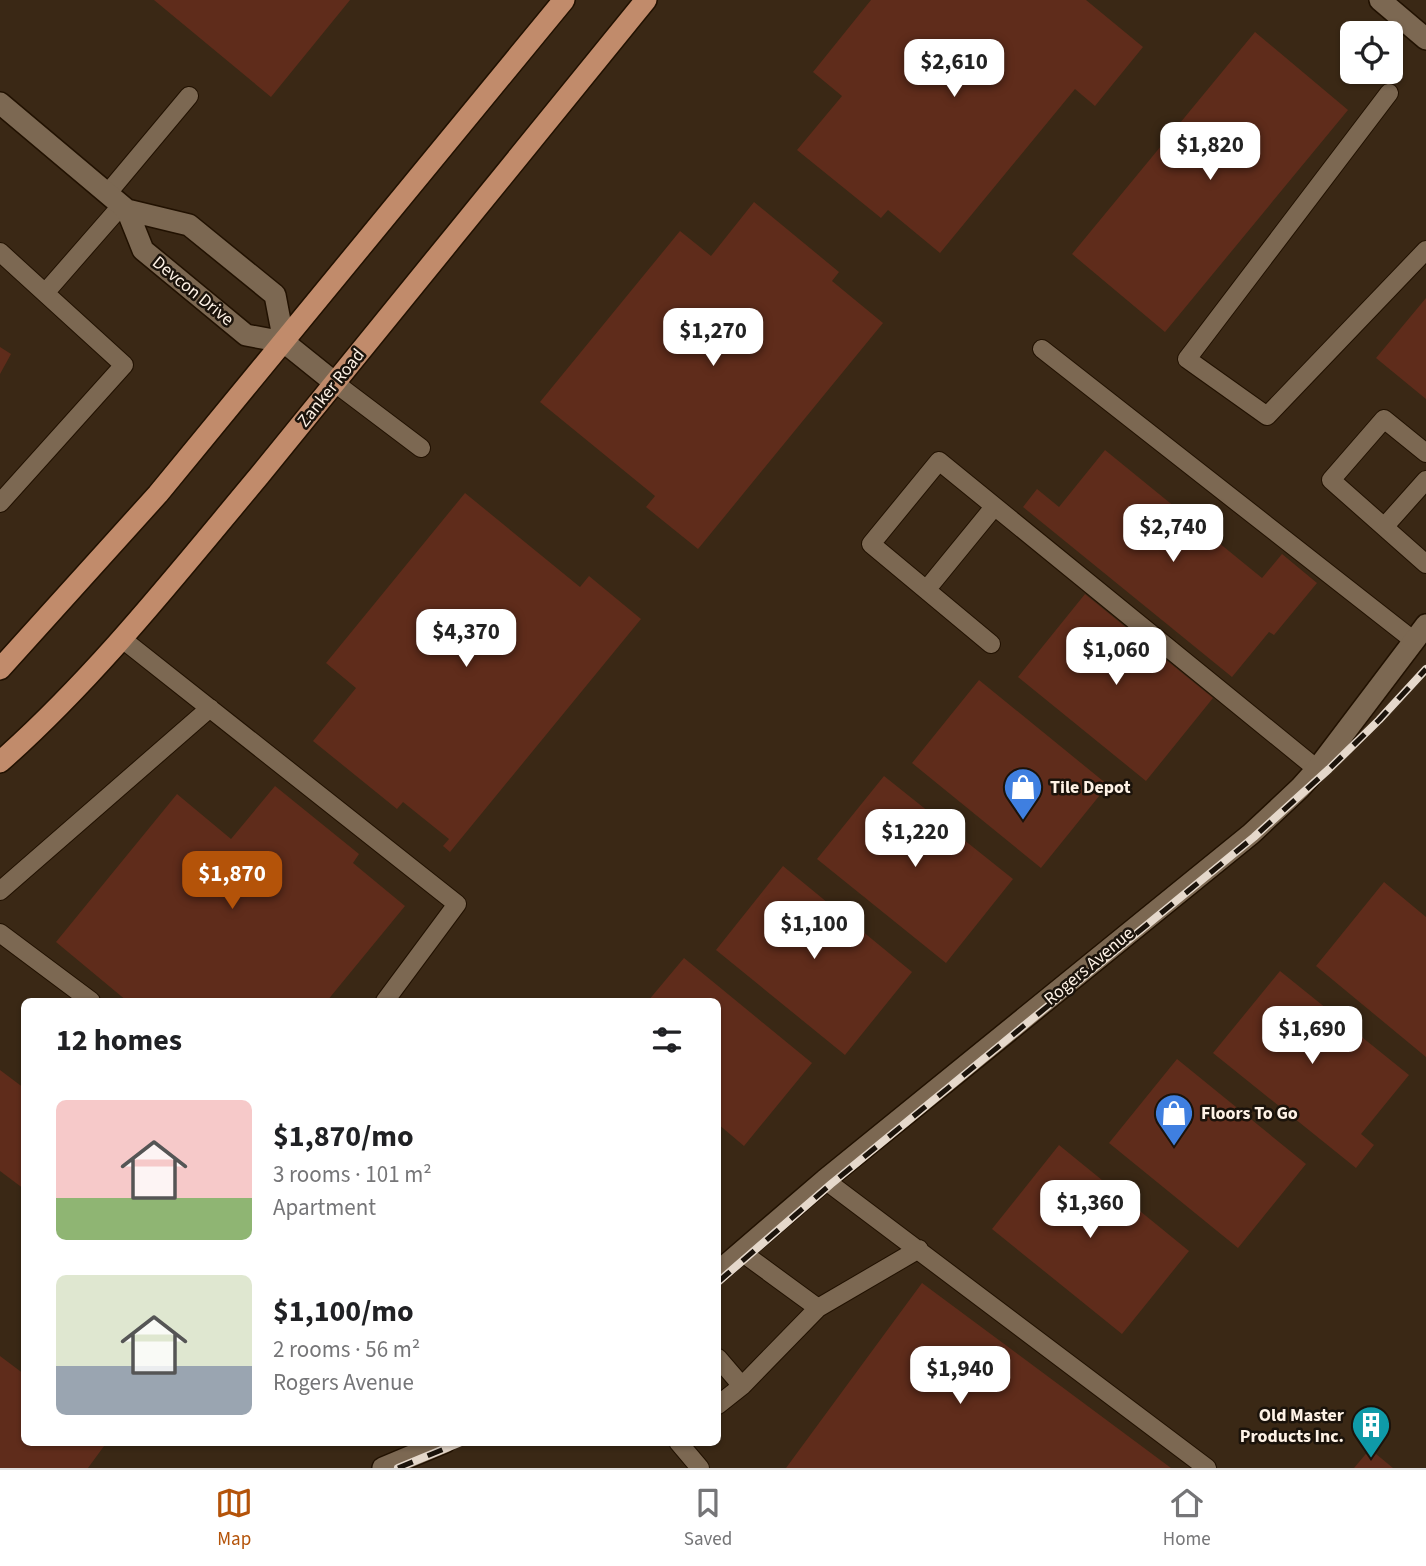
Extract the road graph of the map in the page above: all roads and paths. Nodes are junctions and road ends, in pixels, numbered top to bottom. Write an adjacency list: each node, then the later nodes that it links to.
1 (564, 0): 12 (main road)
2 (646, 0): 14 (main road, Zanker Road)
3 (1380, 0): 4 (street)
4 (1426, 39)
5 (1389, 93): 9 (lane)
6 (189, 96): 8 (lane)
7 (0, 103): 8 (street, Devcon Drive)
8 (118, 203): 11 (lane); 12 (street, Devcon Drive); 12 (street, Devcon Drive)
9 (1426, 250)
10 (0, 252): 11 (lane)
11 (44, 293): 18 (lane)
12 (284, 342): 14 (street, Devcon Drive); 26 (main road)
13 (1042, 349): 23 (lane)
14 (335, 383): 15 (lane); 24 (main road, Zanker Road)
15 (421, 448)
16 (1426, 453): 20 (lane)
17 (1426, 480): 20 (lane)
18 (0, 503)
19 (994, 507): 22 (lane); 22 (lane); 29 (lane)
20 (1385, 526): 21 (lane)
21 (1426, 564)
22 (927, 589): 25 (lane)
23 (1420, 633): 29 (street, Rogers Avenue)
24 (121, 638): 27 (lane); 28 (main road, Zanker Road)
25 (991, 644)
26 (0, 669)
27 (210, 708): 30 (lane); 33 (lane)
28 (0, 762)
29 (1317, 769): 34 (street, Rogers Avenue)
30 (0, 891)
31 (0, 933): 32 (lane)
32 (86, 998)
33 (387, 998)
34 (825, 1180): 35 (lane); 36 (street, Rogers Avenue)
35 (919, 1249): 38 (lane); 46 (lane)
36 (743, 1251): 37 (street, Rogers Avenue); 38 (lane)
37 (721, 1269)
38 (818, 1308): 40 (lane)
39 (721, 1362): 40 (lane)
40 (742, 1387): 41 (lane)
41 (721, 1403)
42 (435, 1446): 44 (street)
43 (681, 1446): 45 (lane)
44 (383, 1468)
45 (700, 1468)
46 (1206, 1468)

